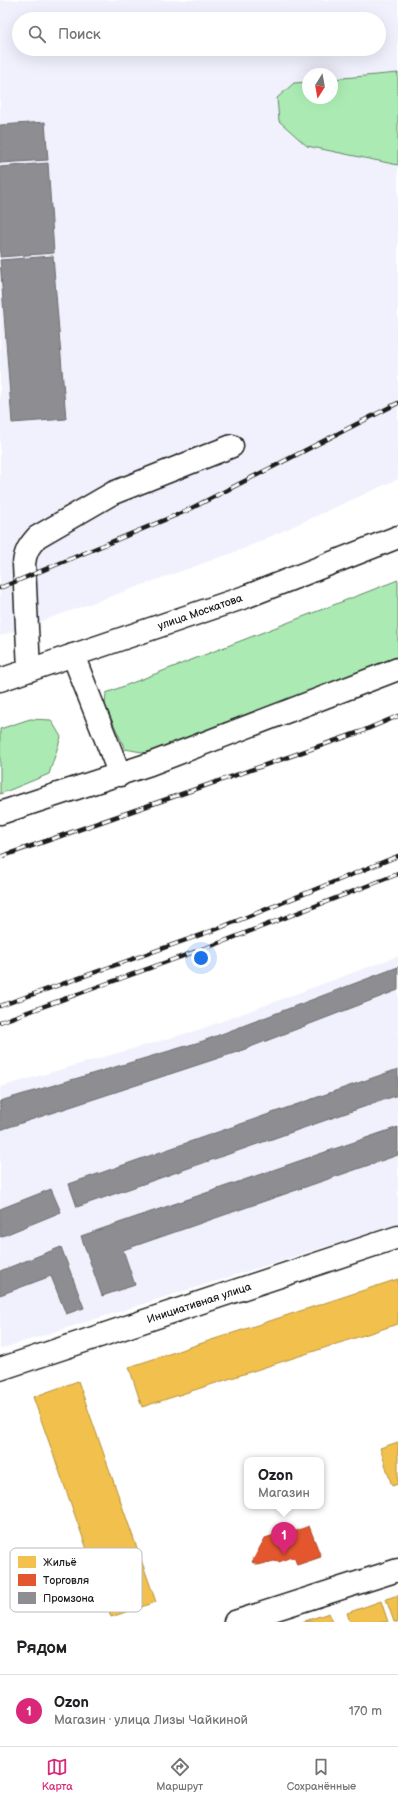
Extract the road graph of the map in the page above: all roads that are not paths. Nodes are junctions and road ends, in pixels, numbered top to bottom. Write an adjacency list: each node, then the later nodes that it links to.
1 (232, 446): 5 (main road)
2 (398, 537): 3 (main road, улица Москатова)
3 (73, 655): 5 (main road, улица Москатова); 7 (main road)
4 (398, 669): 7 (main road)
5 (29, 670): 6 (main road, улица Москатова)
6 (0, 680)
7 (120, 775): 8 (main road)
8 (0, 813)
9 (398, 1237): 10 (main road, Инициативная улица)
10 (0, 1369)
11 (398, 1570): 12 (main road)
12 (235, 1622)

